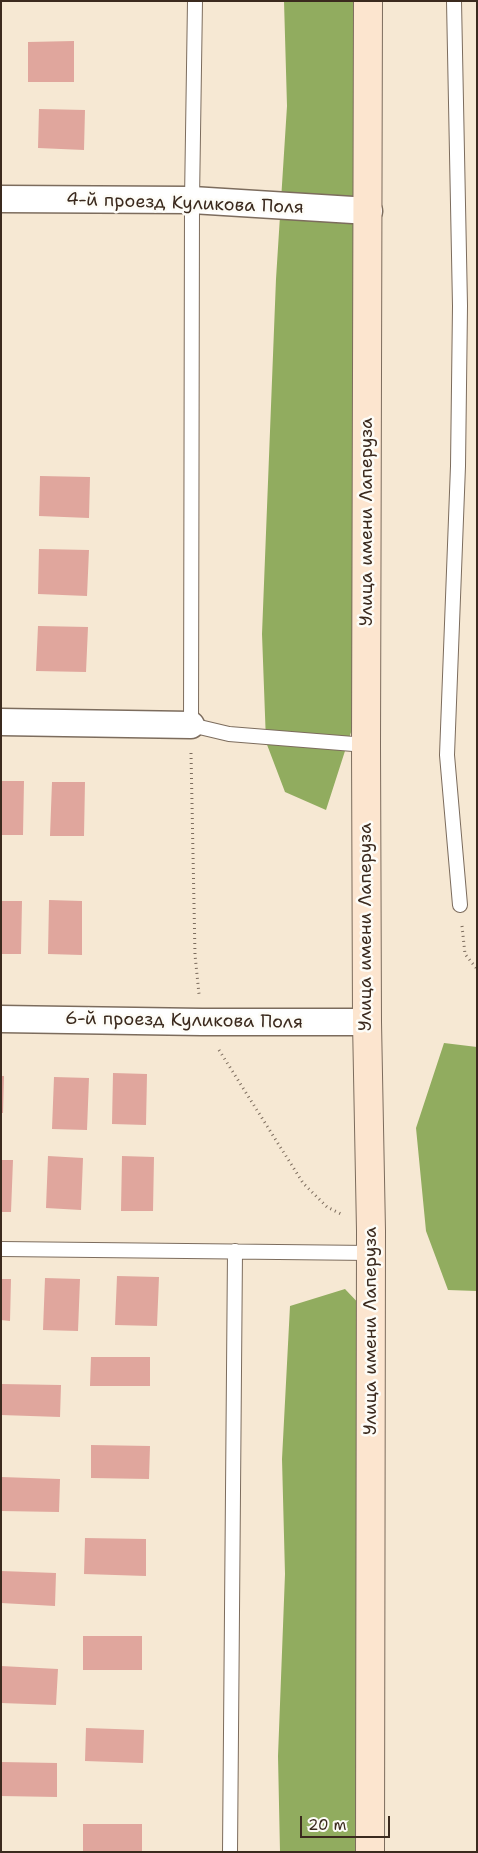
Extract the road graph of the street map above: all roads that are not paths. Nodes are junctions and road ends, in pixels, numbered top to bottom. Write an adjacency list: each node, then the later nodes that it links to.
1 (195, 1): 5 (lane)
2 (368, 1): 6 (street, Улица имени Лаперуза)
3 (454, 1): 10 (lane)
4 (1, 199): 5 (street, 4-й проезд Куликова Поля)
5 (192, 200): 6 (street, 4-й проезд Куликова Поля); 8 (lane)
6 (369, 211): 9 (street, Улица имени Лаперуза)
7 (1, 722): 8 (street)
8 (191, 725): 9 (lane)
9 (366, 746): 12 (street, Улица имени Лаперуза)
10 (460, 905)
11 (1, 1019): 12 (street, 6-й проезд Куликова Поля)
12 (366, 1022): 15 (street, Улица имени Лаперуза)
13 (1, 1248): 14 (lane)
14 (235, 1252): 15 (lane); 16 (lane)
15 (371, 1253): 17 (street, Улица имени Лаперуза)
16 (230, 1852)
17 (370, 1852)

